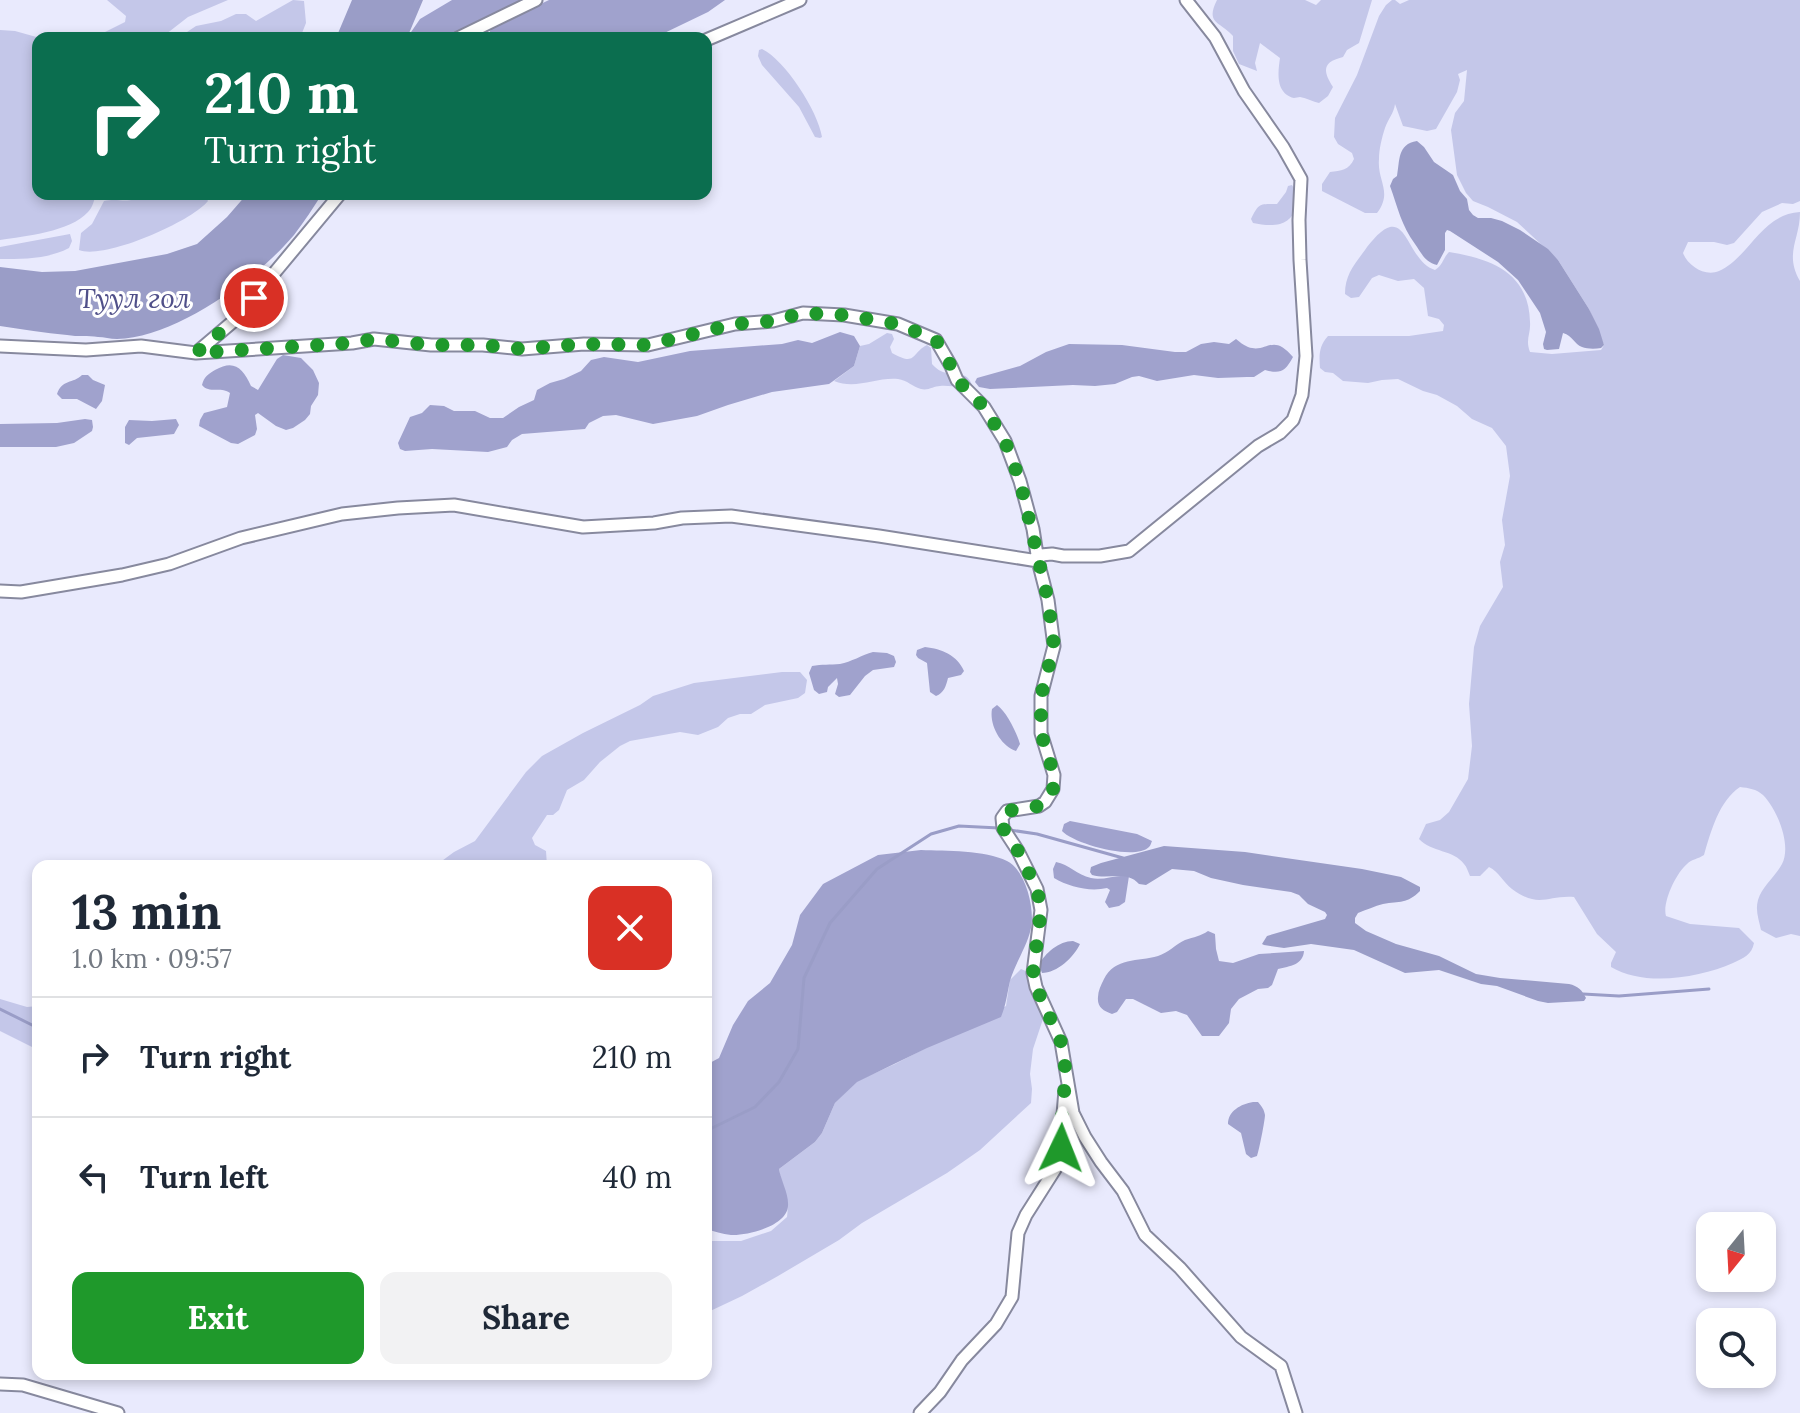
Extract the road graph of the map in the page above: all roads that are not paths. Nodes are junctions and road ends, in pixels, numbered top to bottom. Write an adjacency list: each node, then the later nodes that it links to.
1 (536, 0): 4 (street)
2 (800, 0): 5 (street)
3 (1186, 0): 11 (street)
4 (470, 32)
5 (712, 37)
6 (326, 200): 8 (street)
7 (335, 200): 8 (street)
8 (310, 228): 10 (street)
9 (0, 346): 10 (street)
10 (196, 353): 11 (street)
11 (1038, 561): 12 (street); 13 (street)
12 (0, 591)
13 (1066, 1073): 16 (street); 17 (street)
14 (0, 1384): 15 (street)
15 (118, 1413)
16 (920, 1413)
17 (1296, 1413)

